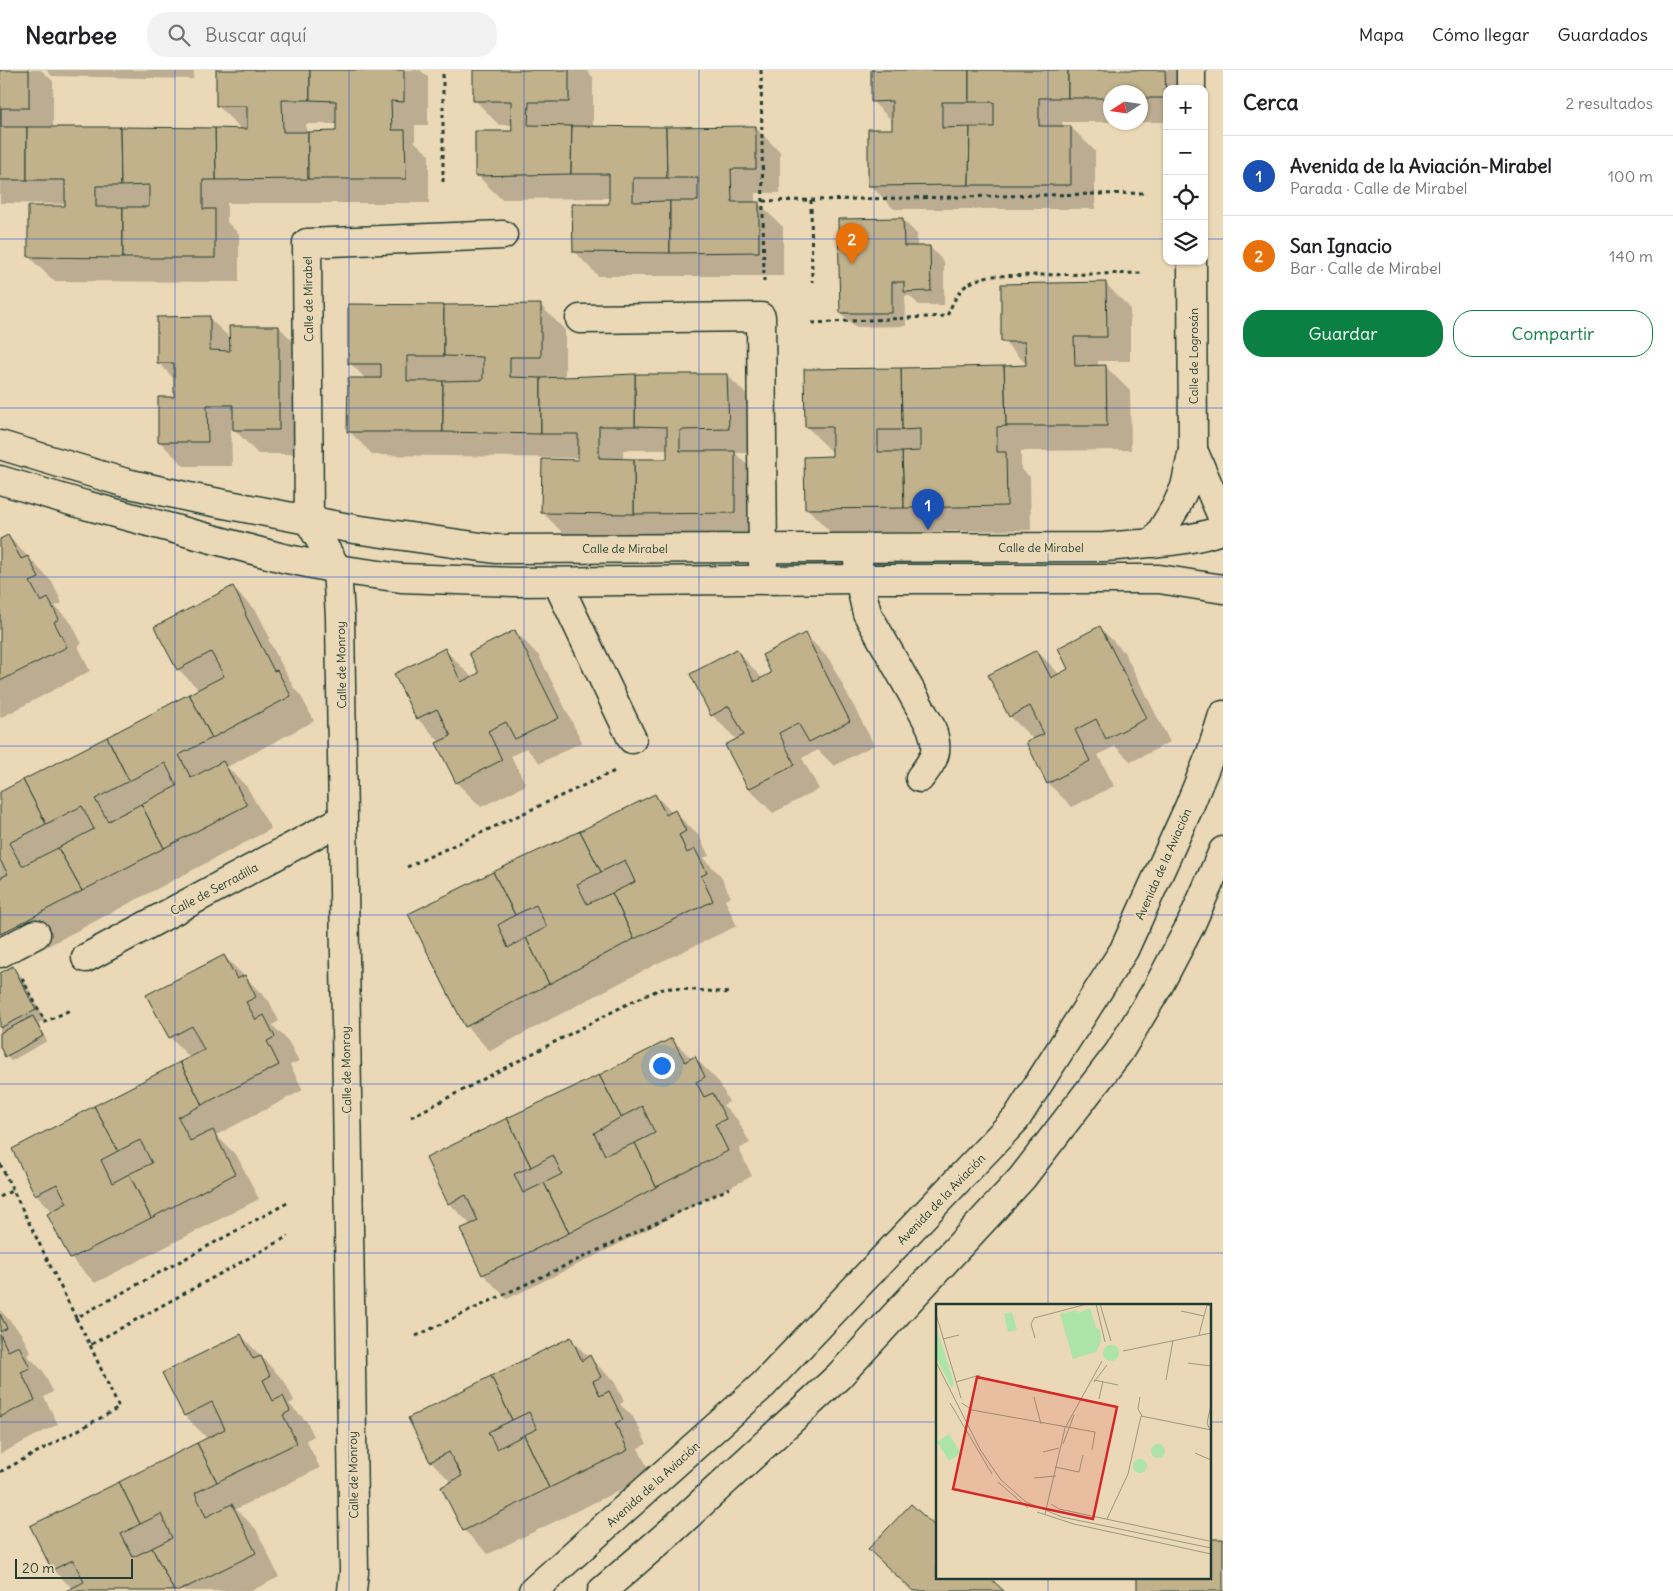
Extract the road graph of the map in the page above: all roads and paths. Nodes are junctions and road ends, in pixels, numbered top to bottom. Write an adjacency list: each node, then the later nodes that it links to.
1 (443, 70): 5 (path)
2 (762, 70): 8 (path)
3 (1191, 70): 4 (street)
4 (1191, 85)
5 (443, 182)
6 (1143, 193): 7 (path)
7 (811, 200): 8 (path); 12 (path)
8 (763, 201): 13 (path)
9 (503, 235): 20 (street, Calle de Mirabel)
10 (1192, 265): 17 (street, Calle de Logrosán)
11 (1144, 273): 15 (path)
12 (812, 282)
13 (764, 283)
14 (580, 319): 23 (street)
15 (812, 323)
16 (0, 445): 20 (street, Calle de Mirabel)
17 (1193, 450): 19 (street, Calle de Logrosán); 22 (street, Calle de Logrosán)
18 (0, 480): 25 (street)
19 (1223, 519)
20 (309, 521): 23 (street, Calle de Mirabel); 25 (street, Calle de Mirabel)
21 (1223, 530): 22 (street, Calle de Mirabel)
22 (1154, 543): 24 (street, Calle de Mirabel)
23 (762, 547): 24 (street, Calle de Mirabel); 27 (street)
24 (858, 547): 26 (street)
25 (337, 569): 28 (street); 34 (street, Calle de Monroy)
26 (859, 579): 27 (street); 29 (street); 33 (street)
27 (763, 580): 28 (street)
28 (557, 582): 31 (street)
29 (1223, 589)
30 (1223, 715): 54 (street, Avenida de la Aviación)
31 (632, 739)
32 (620, 769): 36 (path)
33 (920, 778)
34 (342, 820): 39 (street, Calle de Serradilla); 53 (street, Calle de Monroy)
35 (1223, 851): 55 (street)
36 (407, 868)
37 (36, 934): 38 (street)
38 (4, 951): 41 (path)
39 (86, 958)
40 (731, 993): 42 (path)
41 (72, 1009)
42 (411, 1117)
43 (0, 1164): 45 (path)
44 (730, 1188): 50 (path)
45 (13, 1190): 46 (path); 49 (path)
46 (0, 1197)
47 (289, 1202): 49 (path)
48 (289, 1236): 51 (path)
49 (76, 1318): 51 (path)
50 (416, 1336)
51 (90, 1345): 52 (path)
52 (0, 1472)
53 (356, 1585)
54 (533, 1591)
55 (602, 1591)

